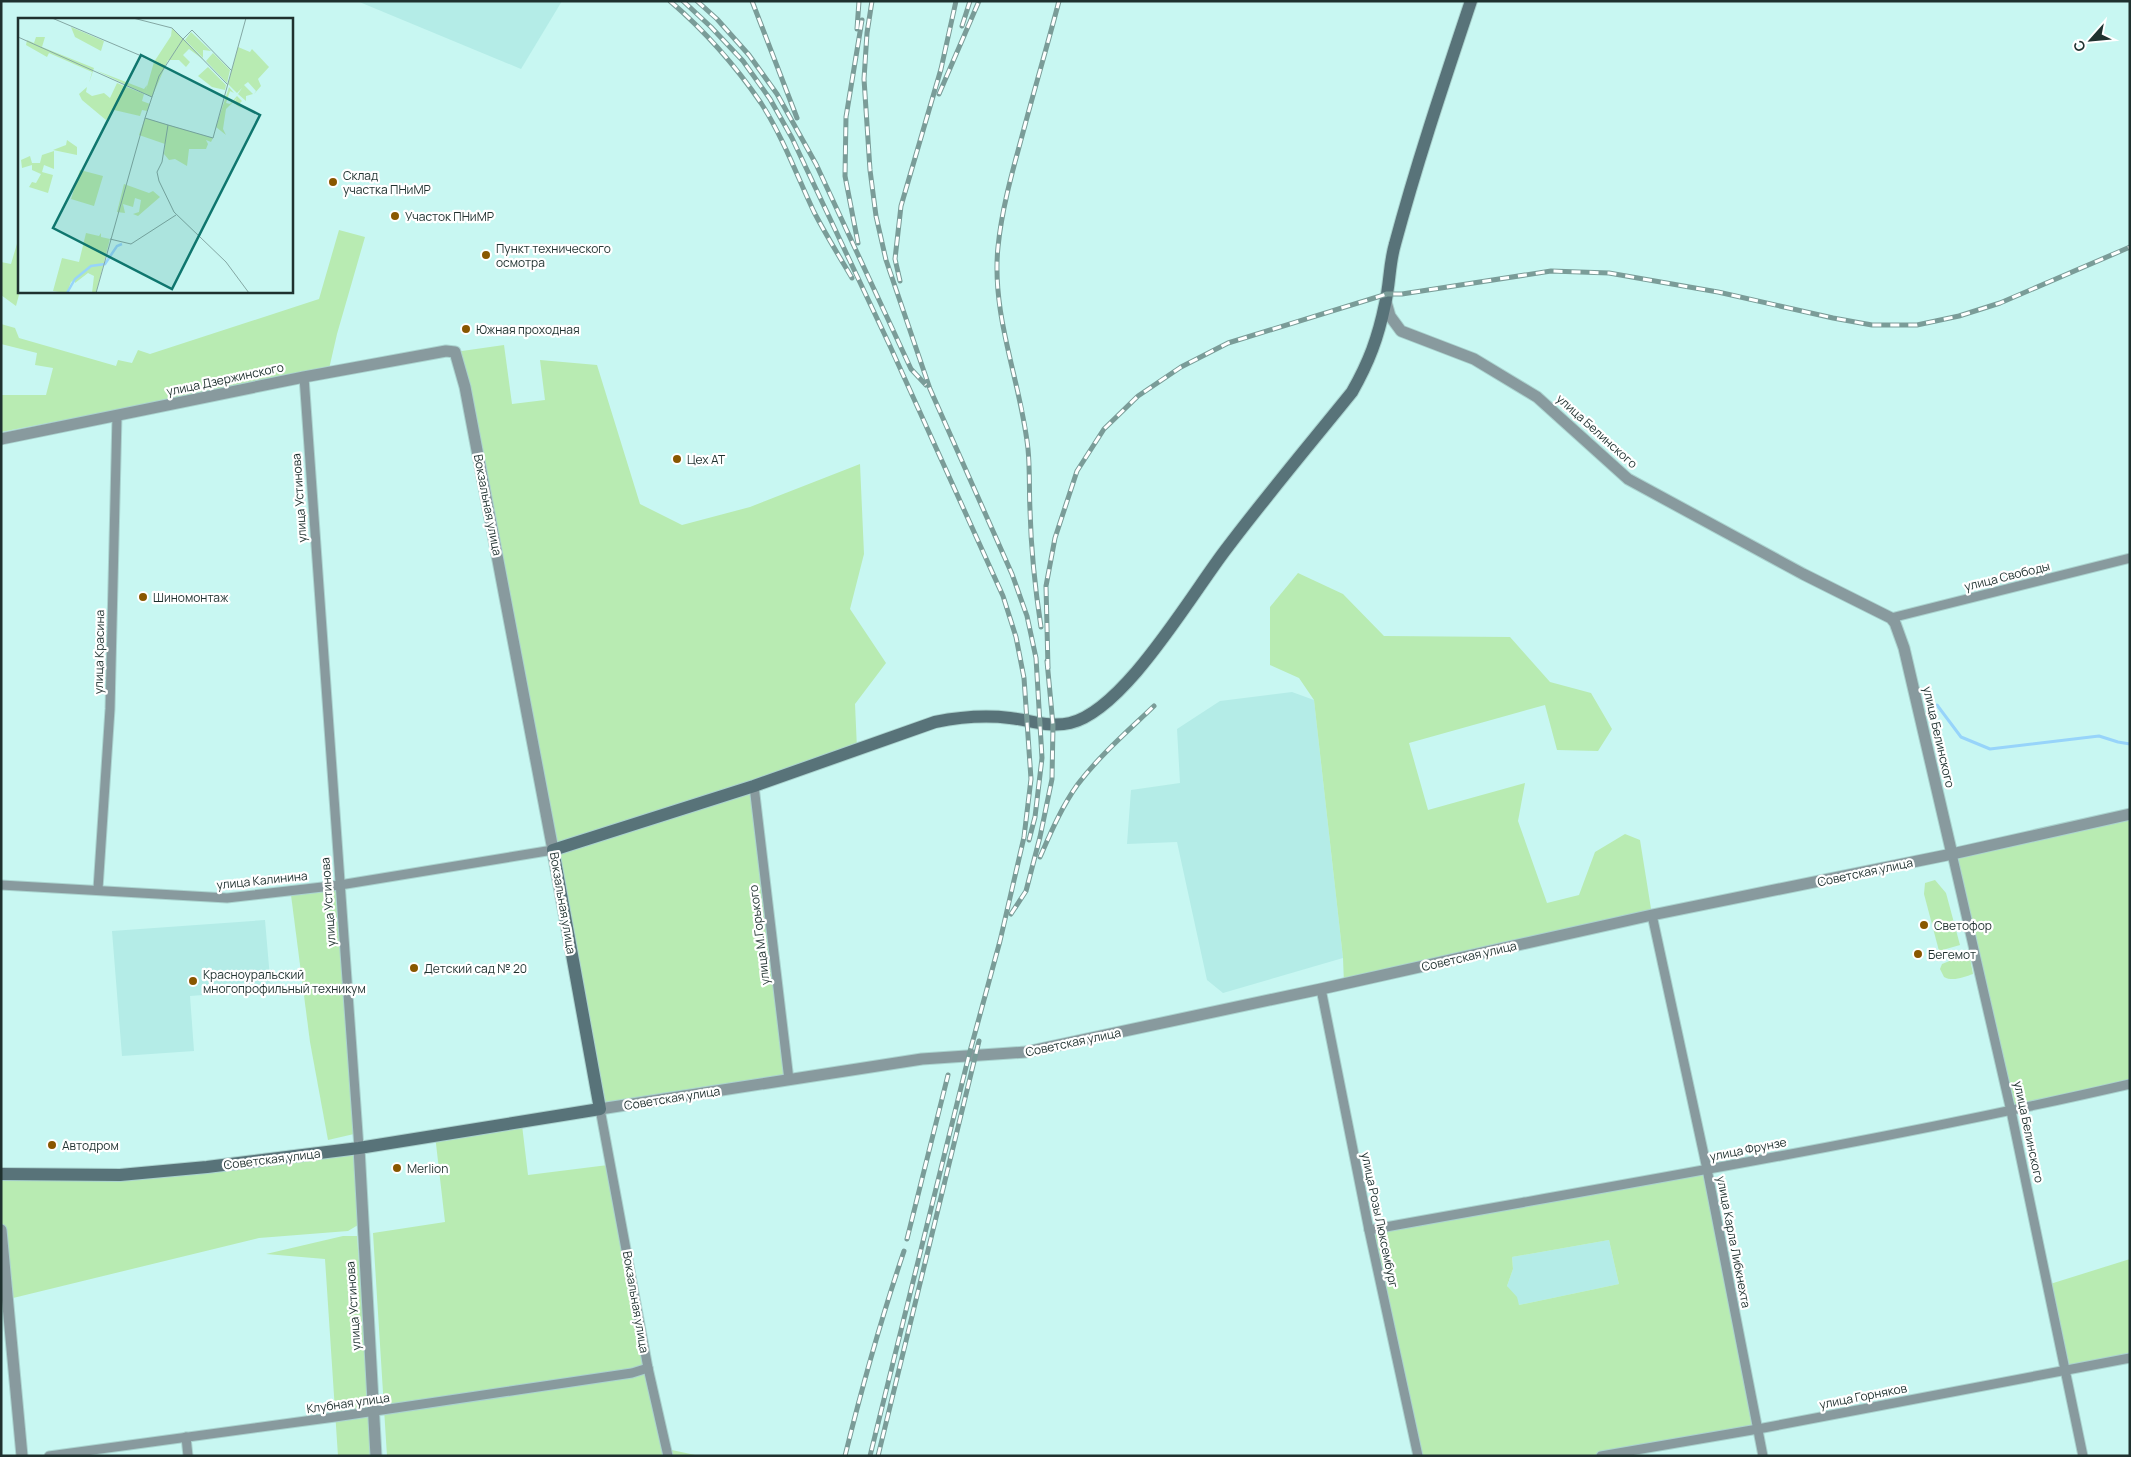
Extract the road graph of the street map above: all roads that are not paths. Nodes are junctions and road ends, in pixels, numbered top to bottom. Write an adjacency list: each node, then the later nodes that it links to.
1 (1471, 1): 2 (main road)
2 (1386, 302): 8 (street, улица Белинского); 9 (main road)
3 (455, 352): 4 (street, улица Дзержинского); 11 (street, Вокзальная улица)
4 (304, 377): 5 (street, улица Дзержинского); 14 (street, улица Устинова)
5 (117, 416): 6 (street, улица Дзержинского); 15 (street, улица Красина)
6 (1, 439)
7 (2130, 558): 8 (street, улица Свободы)
8 (1891, 618): 12 (street, улица Белинского)
9 (754, 786): 11 (main road); 18 (street, улица М.Горького)
10 (2130, 814): 12 (street, Советская улица)
11 (553, 850): 14 (street, улица Калинина); 20 (main road, Вокзальная улица)
12 (1952, 854): 16 (street, Советская улица); 21 (street, улица Белинского)
13 (1, 885): 15 (street, улица Калинина)
14 (340, 885): 15 (street, улица Калинина); 22 (street, улица Устинова)
15 (98, 889)
16 (1652, 915): 17 (street, Советская улица); 23 (street, улица Карла Либкнехта)
17 (1320, 989): 18 (street, Советская улица); 26 (street, улица Розы Люксембург)
18 (789, 1080): 20 (street, Советская улица)
19 (2130, 1084): 21 (street, улица Фрунзе)
20 (600, 1109): 22 (main road, Советская улица); 29 (street, Вокзальная улица)
21 (2011, 1111): 23 (street, улица Фрунзе); 30 (street, улица Белинского)
22 (359, 1148): 24 (main road, Советская улица); 31 (street, улица Устинова)
23 (1707, 1169): 26 (street, улица Фрунзе); 32 (street, улица Карла Либкнехта)
24 (1, 1174)
25 (1, 1230): 27 (street)
26 (1369, 1230): 39 (street, улица Розы Люксембург)
27 (5, 1298): 34 (street)
28 (2130, 1358): 30 (street, улица Горняков)
29 (648, 1368): 31 (street, Клубная улица); 38 (street, Вокзальная улица)
30 (2064, 1370): 32 (street, улица Горняков); 42 (street, улица Белинского)
31 (374, 1412): 33 (street, Клубная улица); 37 (street, улица Устинова)
32 (1758, 1429): 40 (street, улица Горняков); 41 (street, улица Карла Либкнехта)
33 (186, 1437): 35 (street, Клубная улица); 36 (street)
34 (22, 1456)
35 (49, 1456)
36 (188, 1456)
37 (376, 1456)
38 (668, 1456)
39 (1418, 1456)
40 (1601, 1456)
41 (1763, 1456)
42 (2083, 1456)

